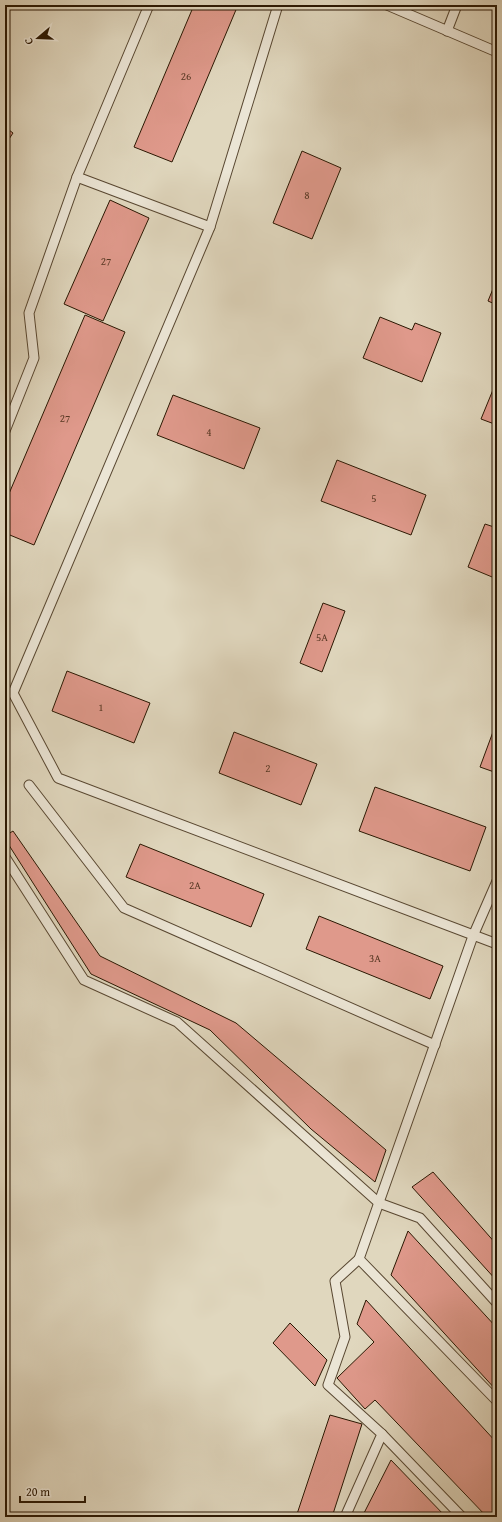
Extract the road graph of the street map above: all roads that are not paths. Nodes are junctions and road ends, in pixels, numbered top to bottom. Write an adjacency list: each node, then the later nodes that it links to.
1 (149, 5): 7 (lane)
2 (278, 5): 8 (lane)
3 (387, 5): 5 (lane)
4 (457, 5): 5 (lane)
5 (447, 31): 6 (lane)
6 (497, 52)
7 (77, 177): 8 (lane); 9 (lane)
8 (210, 227): 13 (lane)
9 (5, 431)
10 (29, 785): 15 (lane)
11 (5, 857): 16 (lane)
12 (497, 882): 13 (lane)
13 (473, 936): 14 (lane); 15 (lane)
14 (497, 944)
15 (435, 1045): 16 (lane)
16 (379, 1202): 17 (lane); 18 (lane)
17 (359, 1259): 19 (lane); 20 (lane)
18 (497, 1303)
19 (497, 1401)
20 (382, 1434): 21 (lane); 22 (lane)
21 (345, 1517)
22 (462, 1517)

